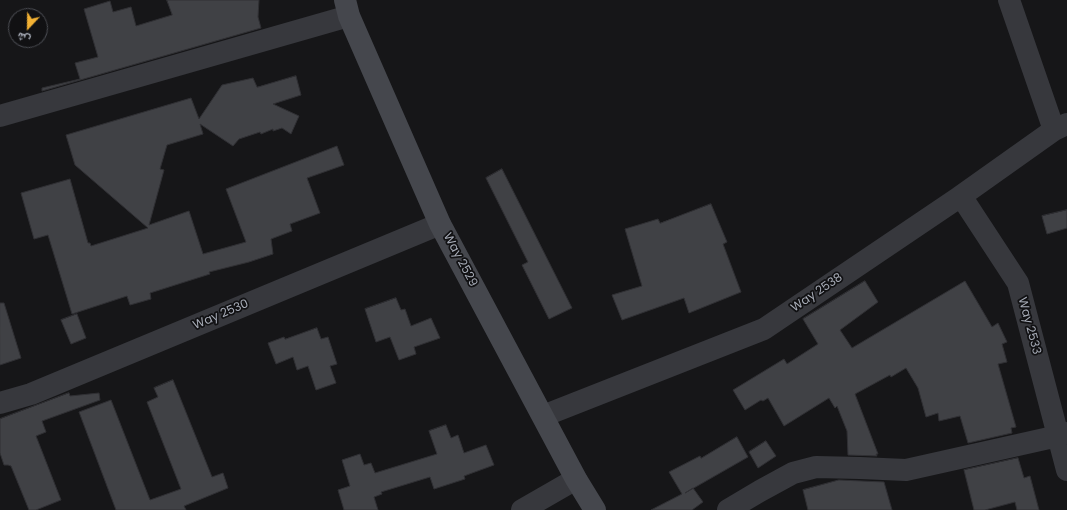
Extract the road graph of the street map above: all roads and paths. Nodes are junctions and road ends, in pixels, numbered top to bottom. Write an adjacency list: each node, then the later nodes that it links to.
1 (1010, 0): 4 (street)
2 (347, 8): 3 (street); 6 (street, Way 2529)
3 (0, 116)
4 (1060, 127): 5 (street, Way 2538)
5 (961, 196): 8 (street, Way 2538); 9 (street, Way 2533)
6 (440, 224): 7 (street, Way 2530); 8 (street, Way 2529)
7 (0, 403)
8 (543, 416): 11 (street, Way 2529)
9 (1062, 434): 10 (street, Way 2533); 14 (street)
10 (1067, 470)
11 (576, 479): 12 (street); 13 (street, Way 2529)
12 (522, 510)
13 (595, 510)
14 (728, 510)

